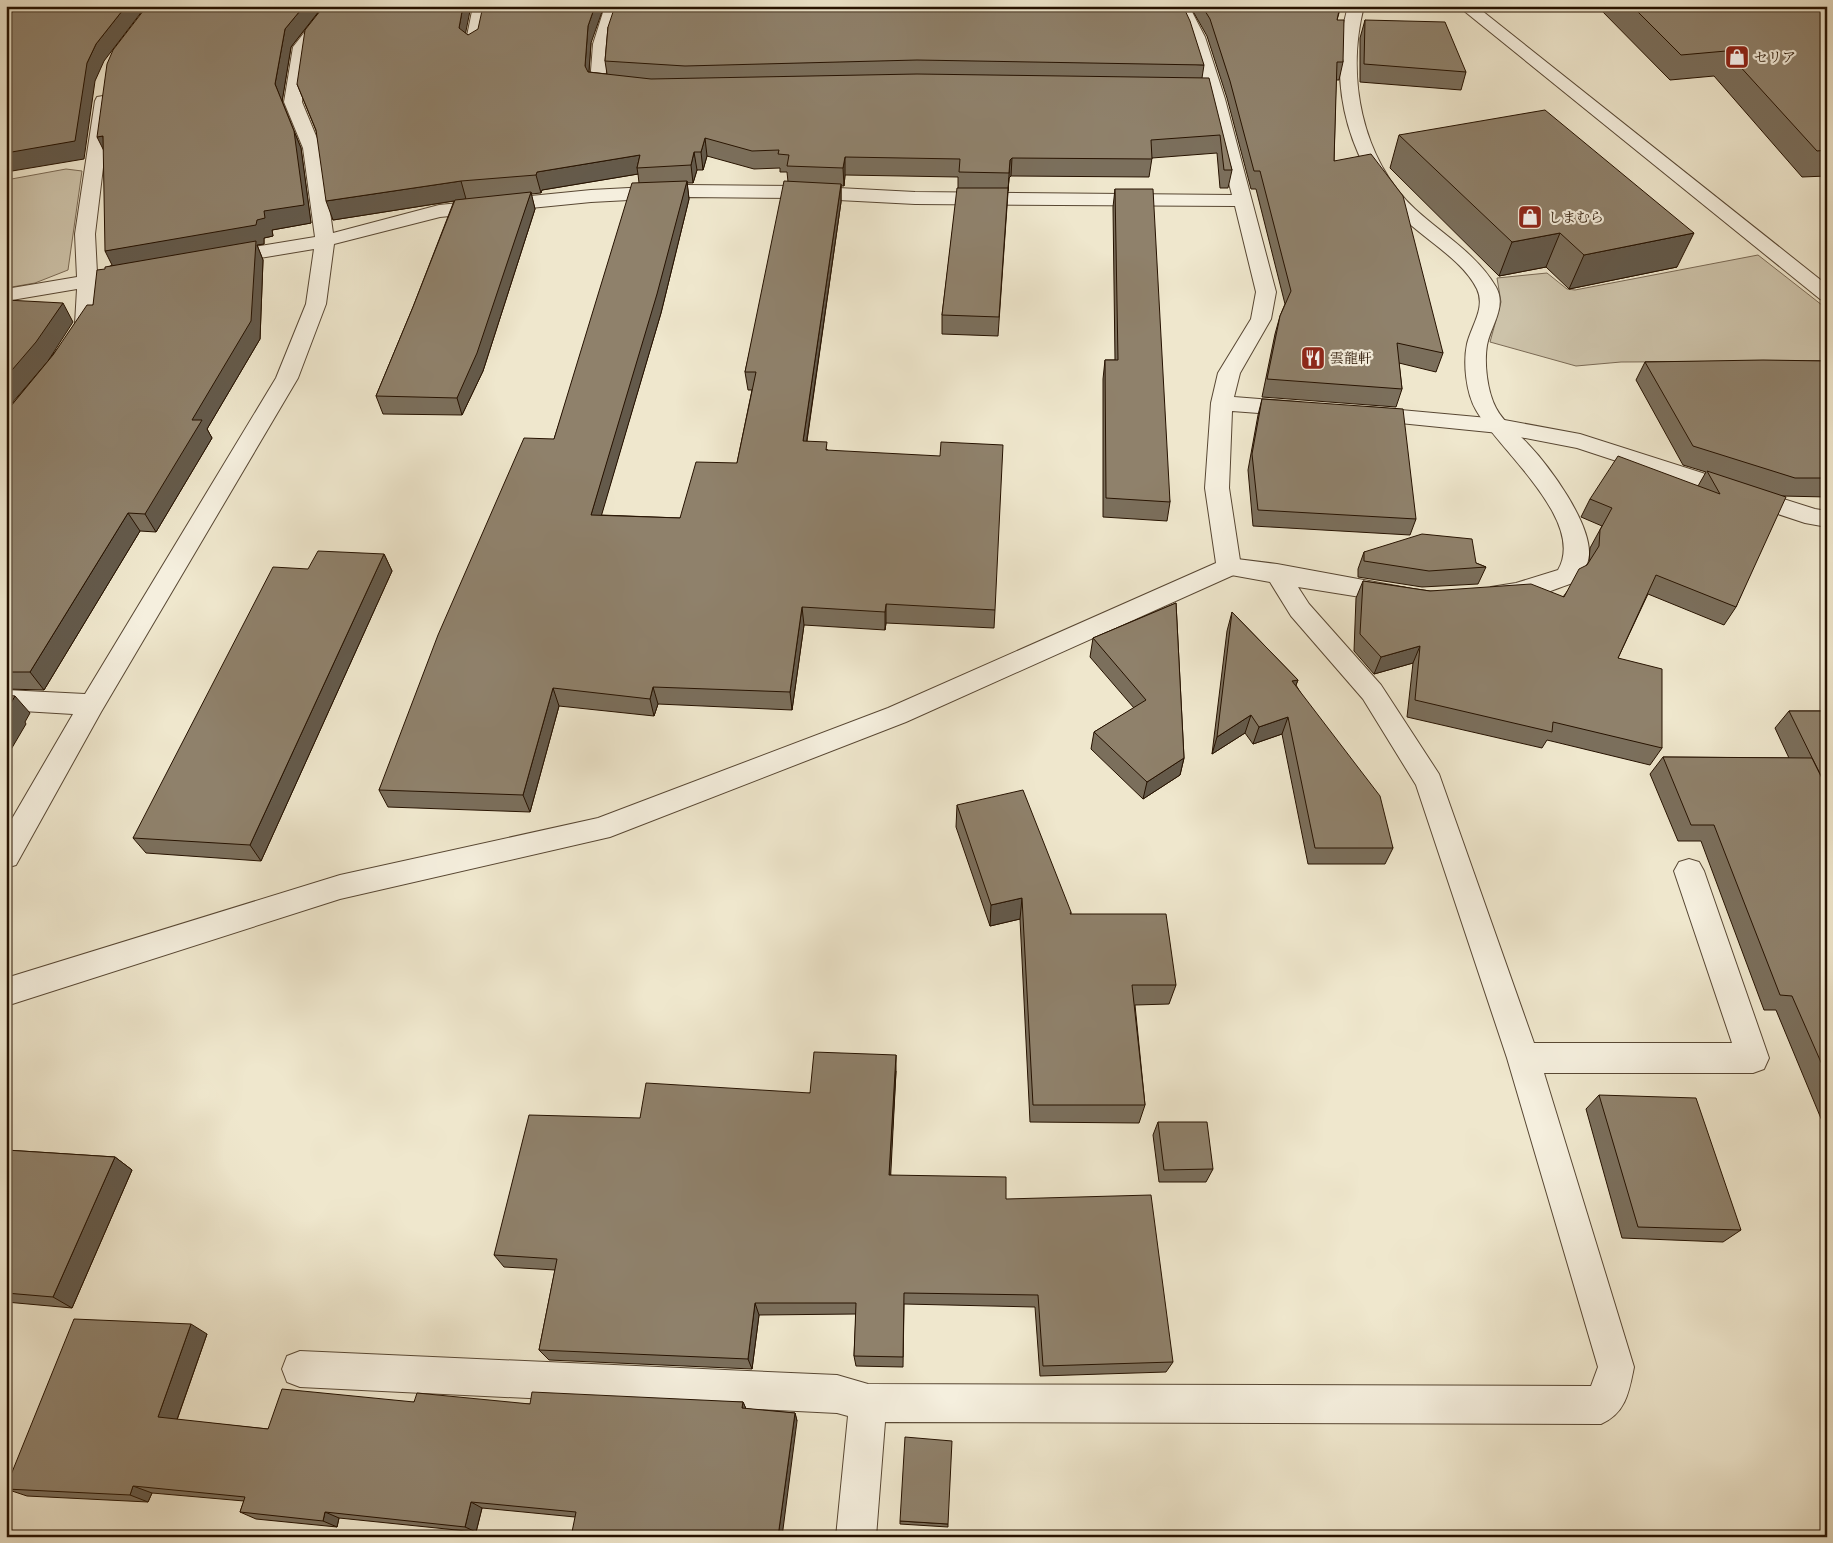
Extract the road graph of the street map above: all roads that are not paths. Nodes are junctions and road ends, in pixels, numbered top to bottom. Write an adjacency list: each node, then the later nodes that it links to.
1 (332, 6): 13 (street)
2 (481, 6): 7 (street)
3 (613, 6): 11 (street)
4 (1181, 6): 10 (street)
5 (1356, 6): 23 (street)
6 (1466, 6): 18 (street)
7 (473, 46)
8 (105, 81): 16 (street)
9 (1193, 88): 10 (street)
10 (1212, 89): 12 (street)
11 (641, 90)
12 (1244, 201): 13 (street); 20 (street)
13 (325, 241): 14 (street); 30 (street)
14 (201, 261)
15 (154, 269): 16 (street)
16 (87, 280): 17 (street); 19 (street)
17 (6, 295)
18 (1827, 295)
19 (66, 353)
20 (1222, 403): 21 (street); 25 (street)
21 (1321, 410)
22 (1351, 413): 23 (street)
23 (1499, 426): 24 (street); 27 (street)
24 (1827, 519)
25 (1229, 567): 26 (street); 33 (street)
26 (1277, 573): 28 (street); 34 (street)
27 (1479, 595)
28 (1422, 598)
29 (6, 700): 30 (street)
30 (92, 705): 31 (street)
31 (6, 856)
32 (1689, 871): 34 (street)
33 (6, 992)
34 (1522, 1058): 36 (street)
35 (300, 1370): 36 (street)
36 (868, 1403): 37 (street)
37 (856, 1537)

